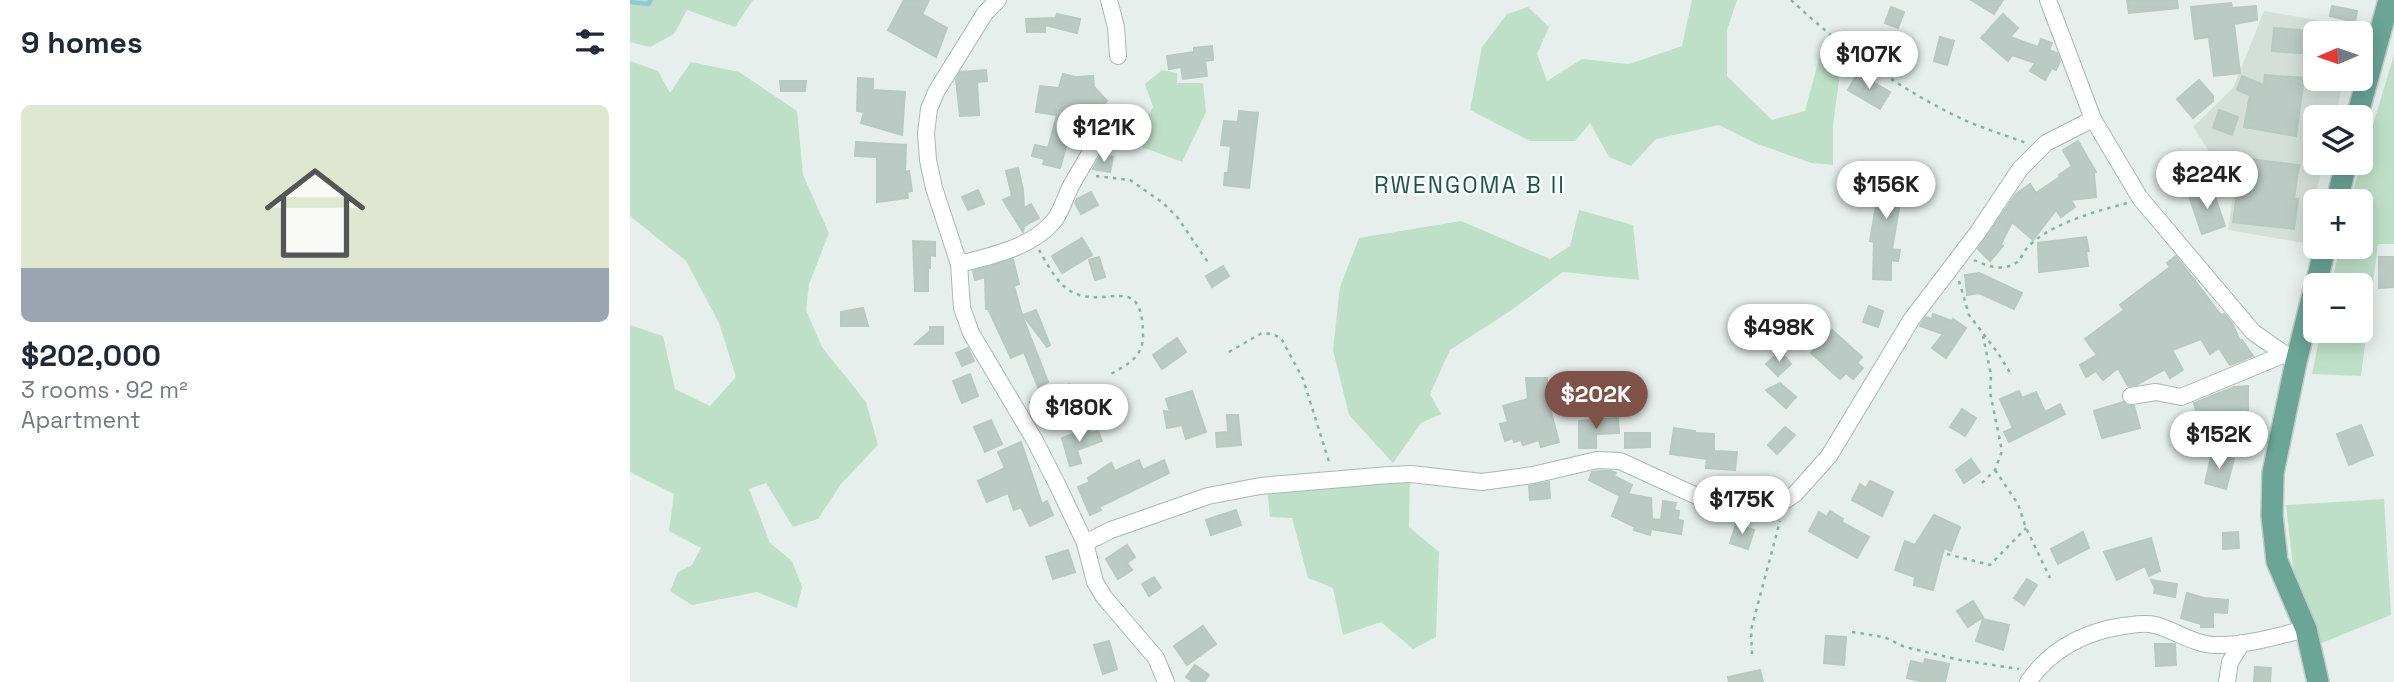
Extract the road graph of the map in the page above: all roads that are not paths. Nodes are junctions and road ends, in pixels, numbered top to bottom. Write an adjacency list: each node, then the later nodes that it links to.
1 (998, 0): 10 (street)
2 (1109, 0): 6 (street)
3 (2048, 0): 8 (street)
4 (2389, 0): 5 (main road)
5 (2386, 40): 7 (main road)
6 (1118, 56)
7 (2362, 105)
8 (2093, 119): 12 (street); 14 (street)
9 (1099, 136): 10 (street)
10 (959, 264): 14 (street)
11 (2303, 322): 12 (main road)
12 (2291, 358): 13 (street); 15 (main road)
13 (2131, 396)
14 (1084, 543): 18 (street)
15 (2306, 629): 16 (street); 20 (main road)
16 (2242, 643): 17 (street); 19 (street)
17 (2032, 677)
18 (1166, 682)
19 (2227, 682)
20 (2318, 682)

